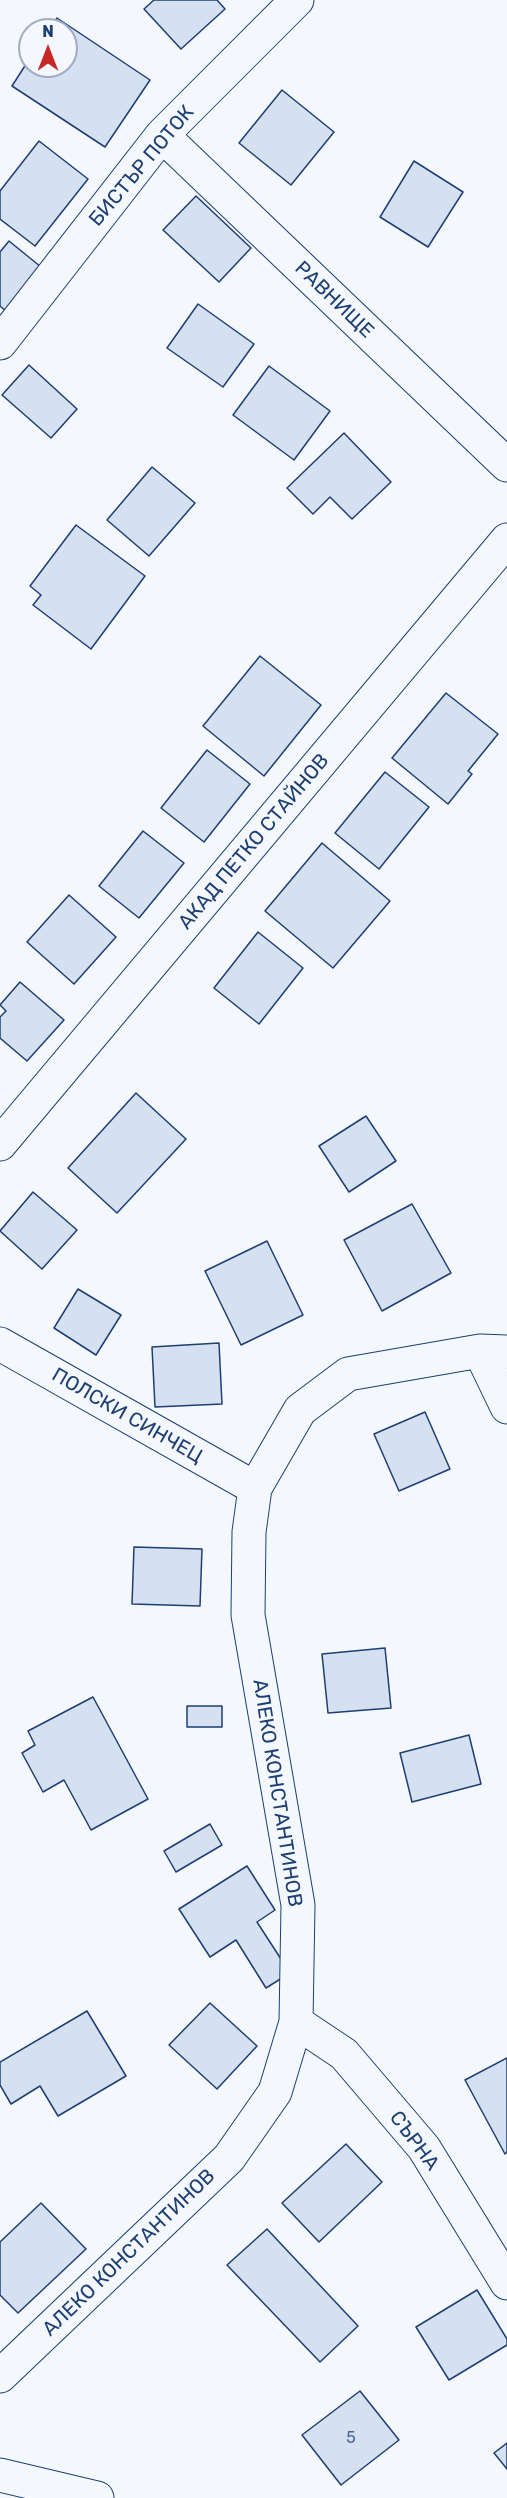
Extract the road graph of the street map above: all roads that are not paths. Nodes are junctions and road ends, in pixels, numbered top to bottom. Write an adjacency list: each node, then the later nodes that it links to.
1 (297, 0): 2 (street, БИСТЪР ПОТОК)
2 (162, 135): 3 (street, БИСТЪР ПОТОК); 4 (street, РАВНИЩЕ)
3 (0, 343)
4 (507, 465)
5 (507, 540): 6 (street, АКАД ПЕТКО СТАЙНОВ)
6 (0, 1144)
7 (0, 1344): 10 (street, ПОЛСКИ СИНЧЕЦ)
8 (493, 1352): 9 (street); 10 (street, АЛЕКО КОНСТАНТИНОВ)
9 (507, 1407)
10 (255, 1488): 11 (street, АЛЕКО КОНСТАНТИНОВ)
11 (296, 2022): 12 (street, СЪРНА); 13 (street, АЛЕКО КОНСТАНТИНОВ)
12 (507, 2283)
13 (0, 2376)
14 (0, 2475): 15 (street)
15 (97, 2498)

